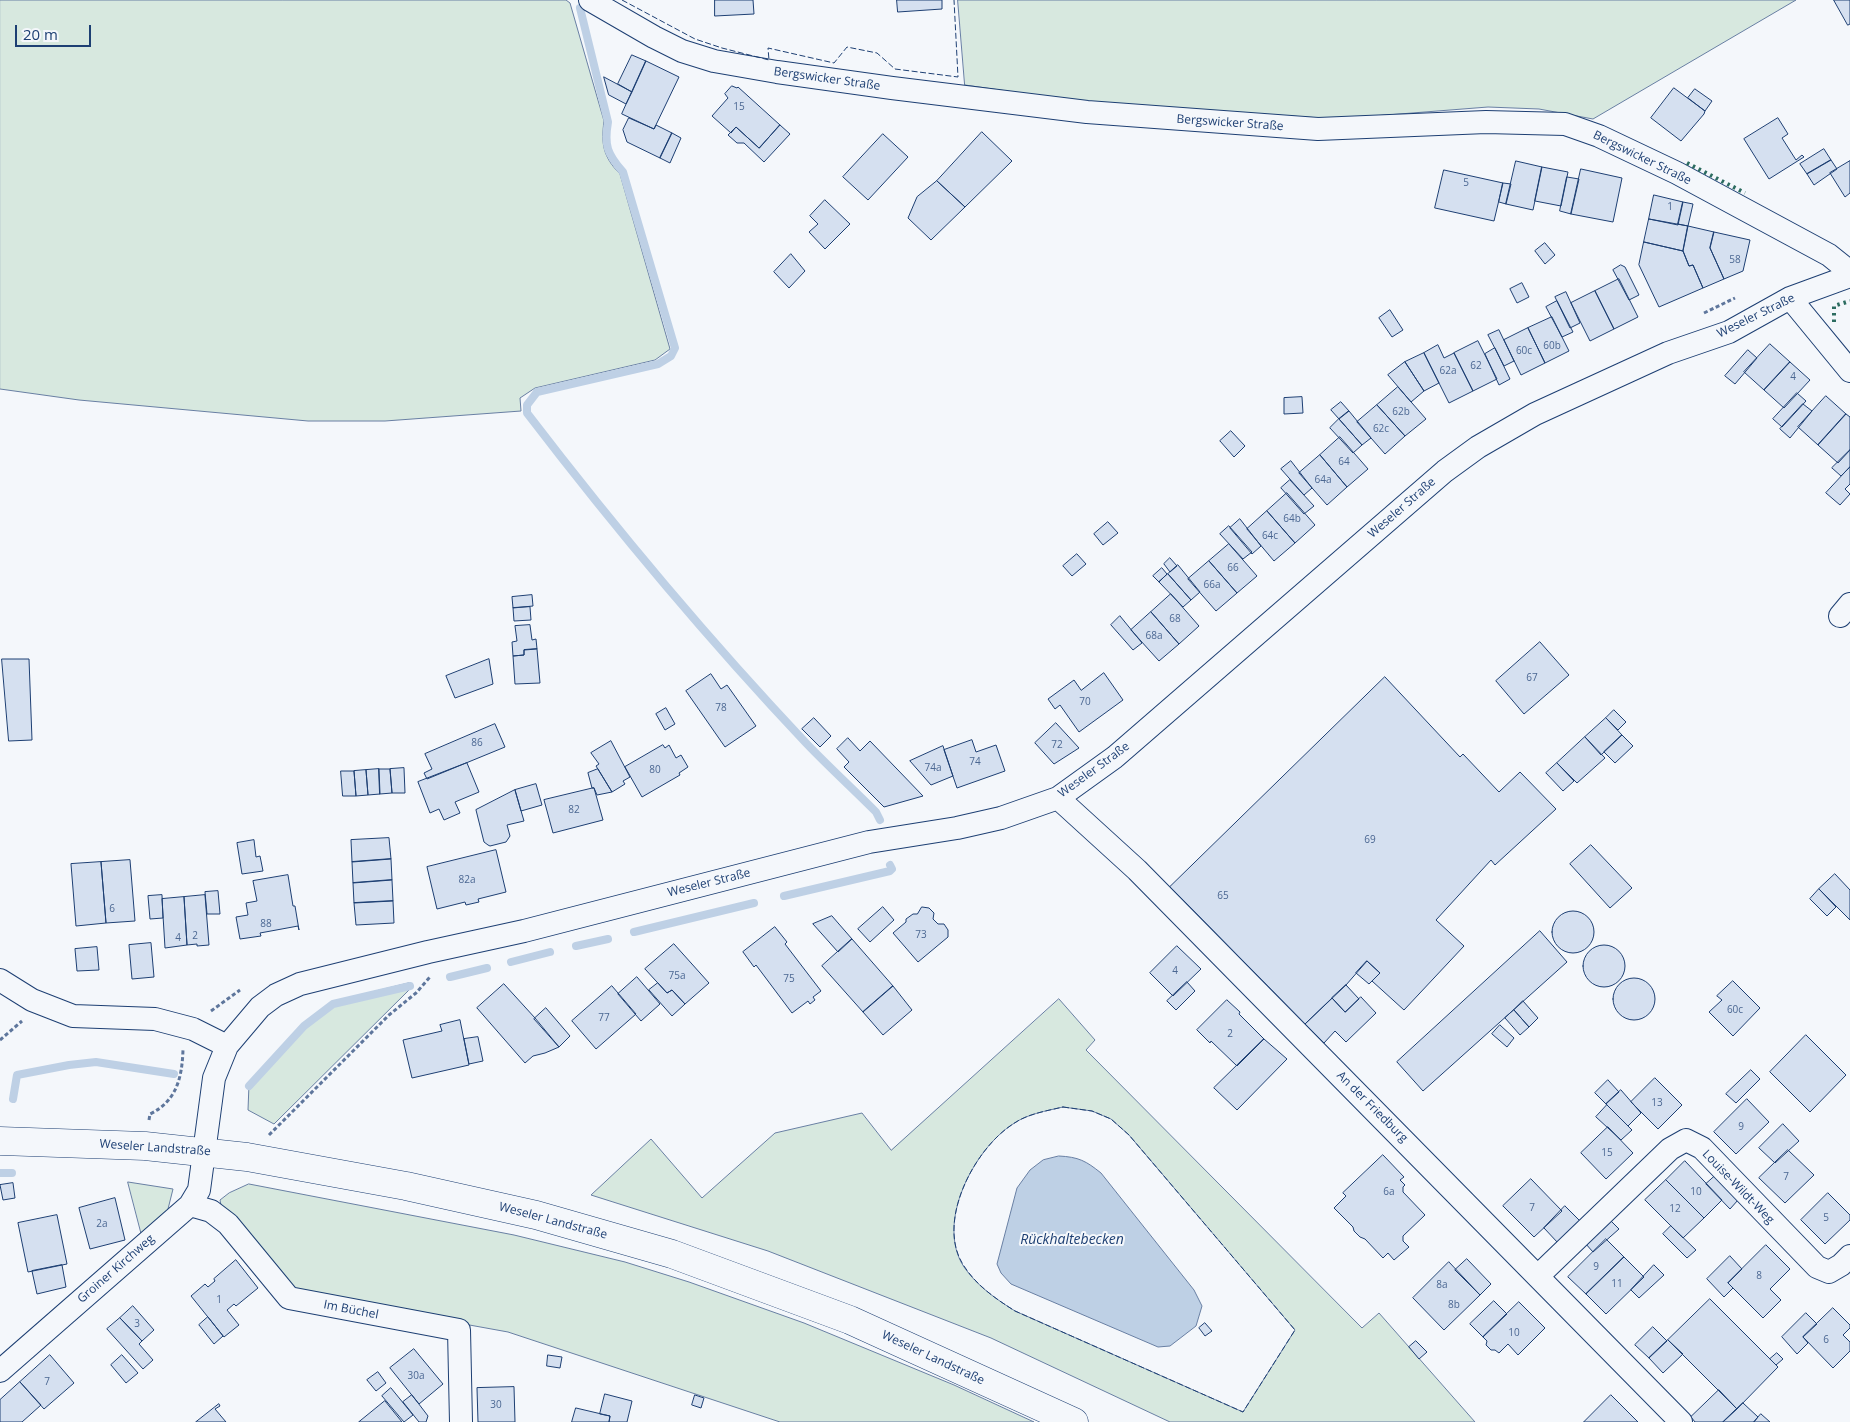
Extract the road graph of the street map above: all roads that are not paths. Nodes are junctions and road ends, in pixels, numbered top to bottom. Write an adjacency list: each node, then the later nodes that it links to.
1 (590, 0): 2 (street, Bergswicker Straße)
2 (1850, 274): 3 (street, Weseler Straße)
3 (1790, 298): 4 (street); 5 (street, Weseler Straße)
4 (1850, 371)
5 (1058, 798): 7 (street, Weseler Straße); 12 (street, An der Friedburg)
6 (0, 980): 7 (street)
7 (227, 1046): 9 (street, Weseler Straße)
8 (0, 1141): 9 (main road, Weseler Landstraße)
9 (205, 1152): 10 (street, Groiner Kirchweg); 15 (main road, Weseler Landstraße)
10 (190, 1205): 13 (street, Groiner Kirchweg); 14 (street, Im Büchel)
11 (1850, 1256): 12 (street, Louise-Wildt-Weg)
12 (1538, 1276): 16 (street, An der Friedburg)
13 (0, 1371)
14 (461, 1422)
15 (1074, 1422)
16 (1681, 1422)

